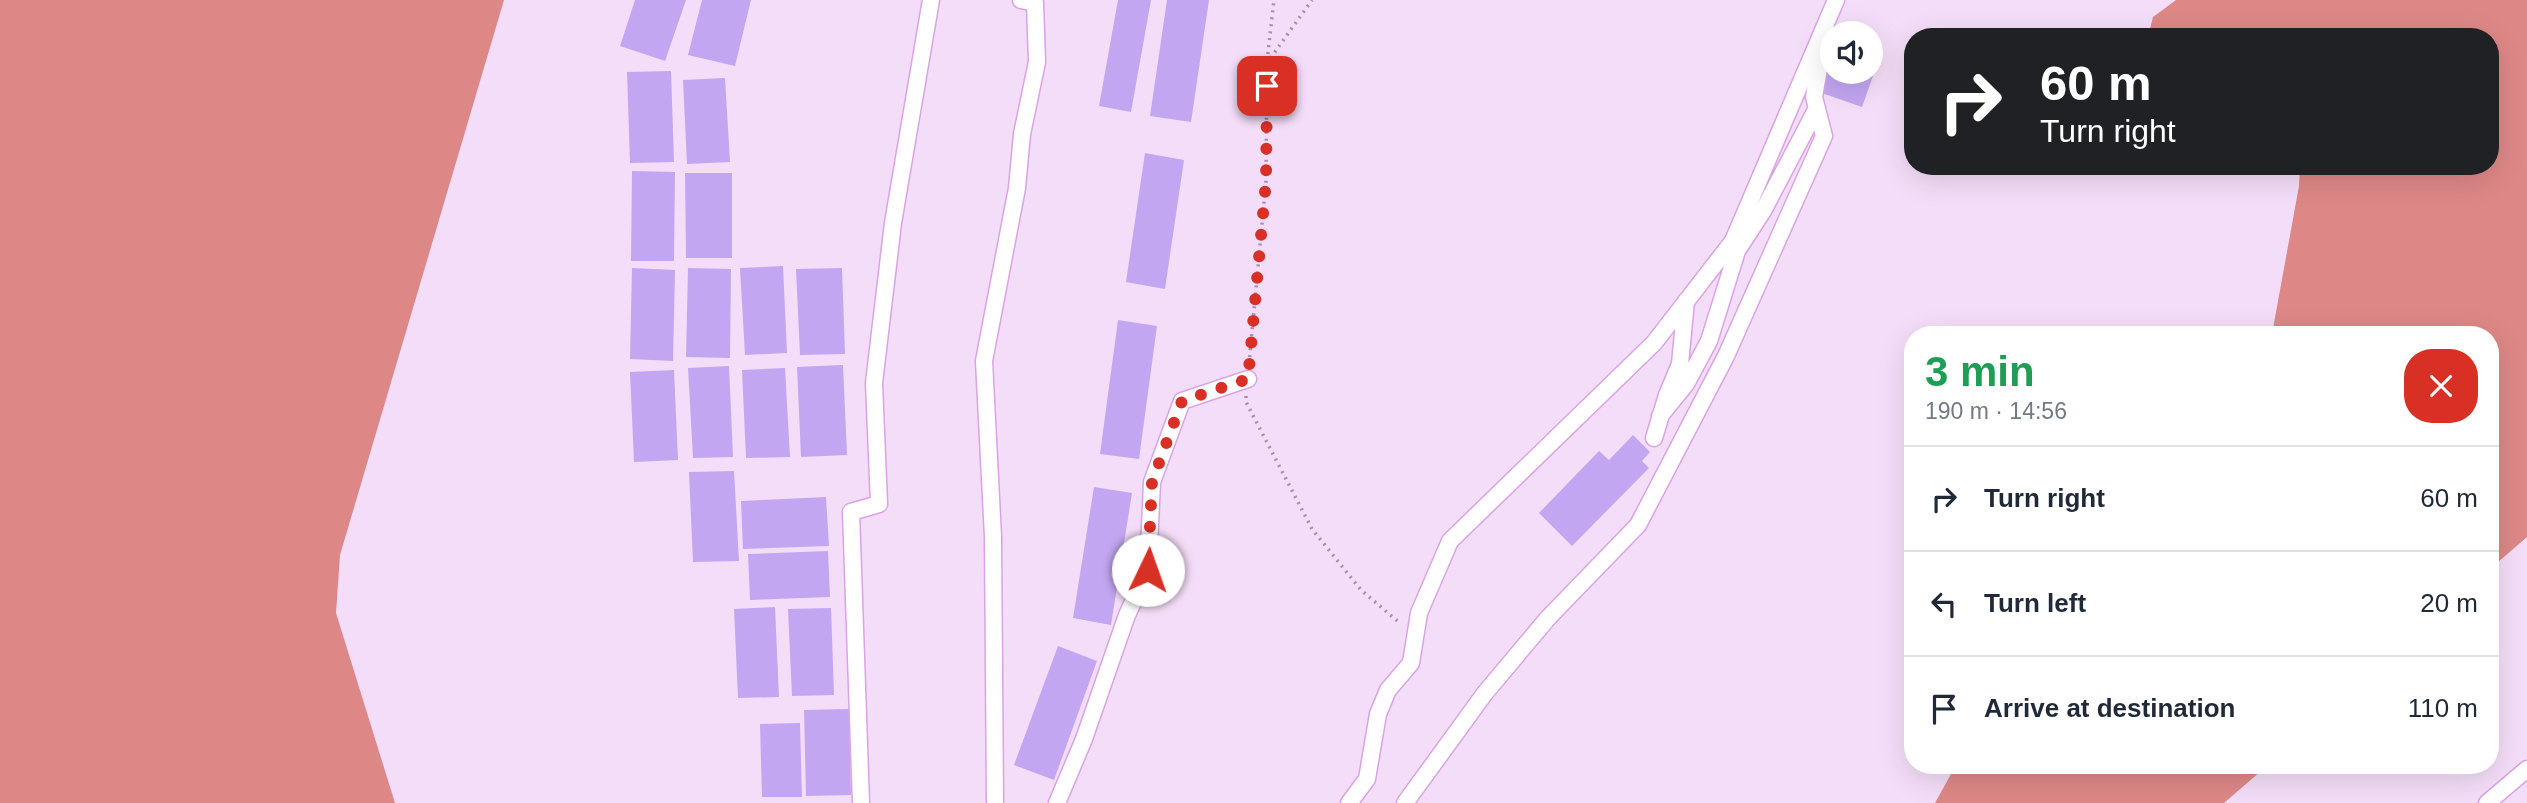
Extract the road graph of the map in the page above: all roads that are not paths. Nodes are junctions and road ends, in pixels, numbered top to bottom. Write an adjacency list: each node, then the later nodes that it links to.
1 (931, 0): 13 (street)
2 (1021, 0): 14 (street)
3 (1836, 0): 4 (street)
4 (1827, 21)
5 (1820, 38): 8 (street)
6 (1820, 58): 7 (street)
7 (1817, 108): 10 (street); 17 (street)
8 (1686, 301): 10 (street); 16 (street)
9 (1248, 379): 15 (street)
10 (1660, 416): 11 (street)
11 (1654, 438)
12 (2527, 769): 18 (street)
13 (861, 803)
14 (995, 803)
15 (1057, 803)
16 (1349, 803)
17 (1405, 803)
18 (2487, 803)

